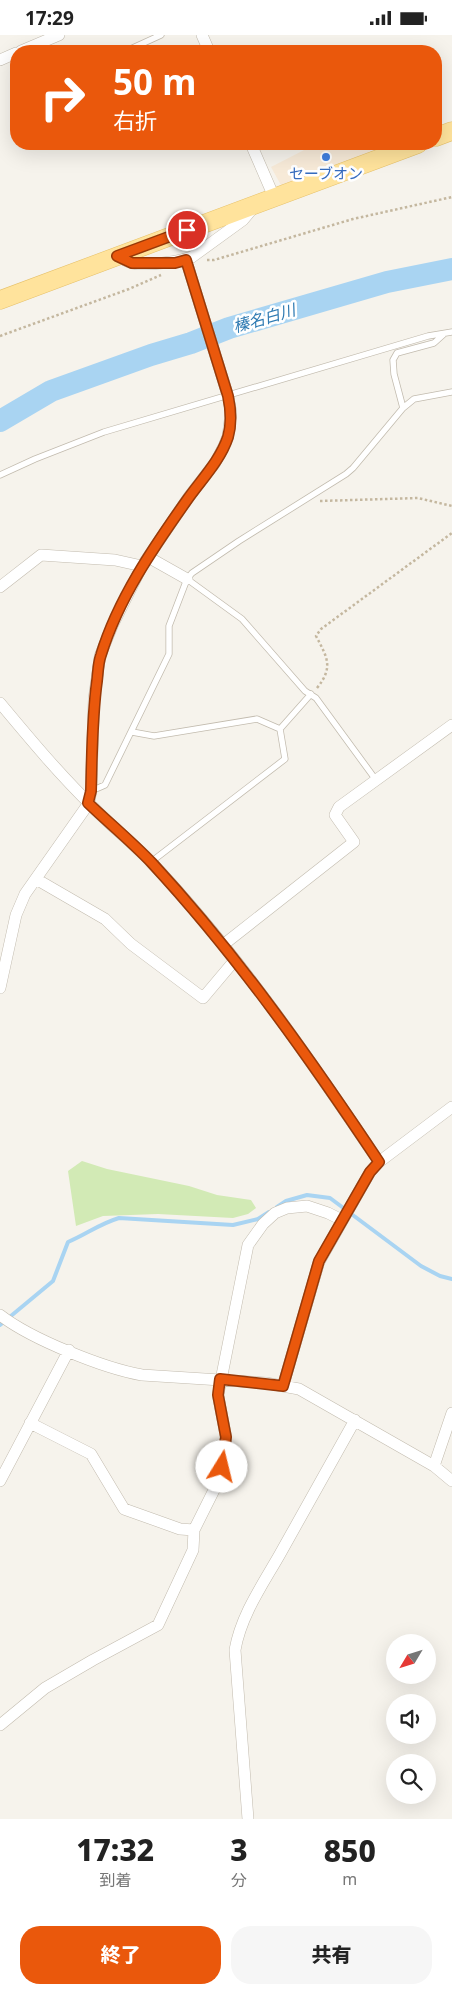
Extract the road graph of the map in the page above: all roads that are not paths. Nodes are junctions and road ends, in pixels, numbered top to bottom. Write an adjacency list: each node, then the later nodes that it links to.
1 (161, 35): 4 (lane)
2 (53, 36): 3 (street)
3 (34, 45)
4 (139, 45)
5 (254, 150): 7 (street)
6 (402, 150): 7 (main road)
7 (274, 197): 8 (main road)
8 (257, 204): 9 (main road); 10 (street)
9 (117, 256): 10 (street); 11 (main road)
10 (180, 261): 13 (street)
11 (0, 300)
12 (449, 332): 13 (lane); 15 (lane)
13 (227, 393): 16 (lane); 17 (street)
14 (452, 393): 15 (lane)
15 (403, 407): 18 (lane)
16 (0, 475)
17 (145, 561): 18 (street); 19 (street); 26 (street)
18 (187, 579): 20 (lane); 24 (lane)
19 (0, 587)
20 (311, 694): 23 (lane); 25 (lane)
21 (0, 703): 27 (street)
22 (452, 725): 25 (street)
23 (280, 729): 24 (lane); 28 (lane)
24 (132, 732): 26 (lane)
25 (376, 780): 30 (street)
26 (91, 791): 27 (street)
27 (88, 803): 28 (street); 29 (street)
28 (151, 862): 30 (street)
29 (36, 879): 31 (street); 32 (street)
30 (223, 945): 31 (street)
31 (234, 960): 34 (street)
32 (0, 988)
33 (452, 1107): 34 (street)
34 (379, 1162): 35 (street)
35 (342, 1219): 38 (street); 39 (street)
36 (0, 1315): 37 (street)
37 (69, 1350): 38 (street); 42 (street)
38 (220, 1379): 39 (street); 46 (street)
39 (283, 1386): 41 (street)
40 (452, 1413): 43 (street)
41 (355, 1421): 43 (street); 48 (street)
42 (30, 1423): 44 (street); 46 (street)
43 (434, 1467): 45 (street)
44 (0, 1481)
45 (452, 1481)
46 (194, 1530): 47 (street)
47 (0, 1725)
48 (248, 1819)

